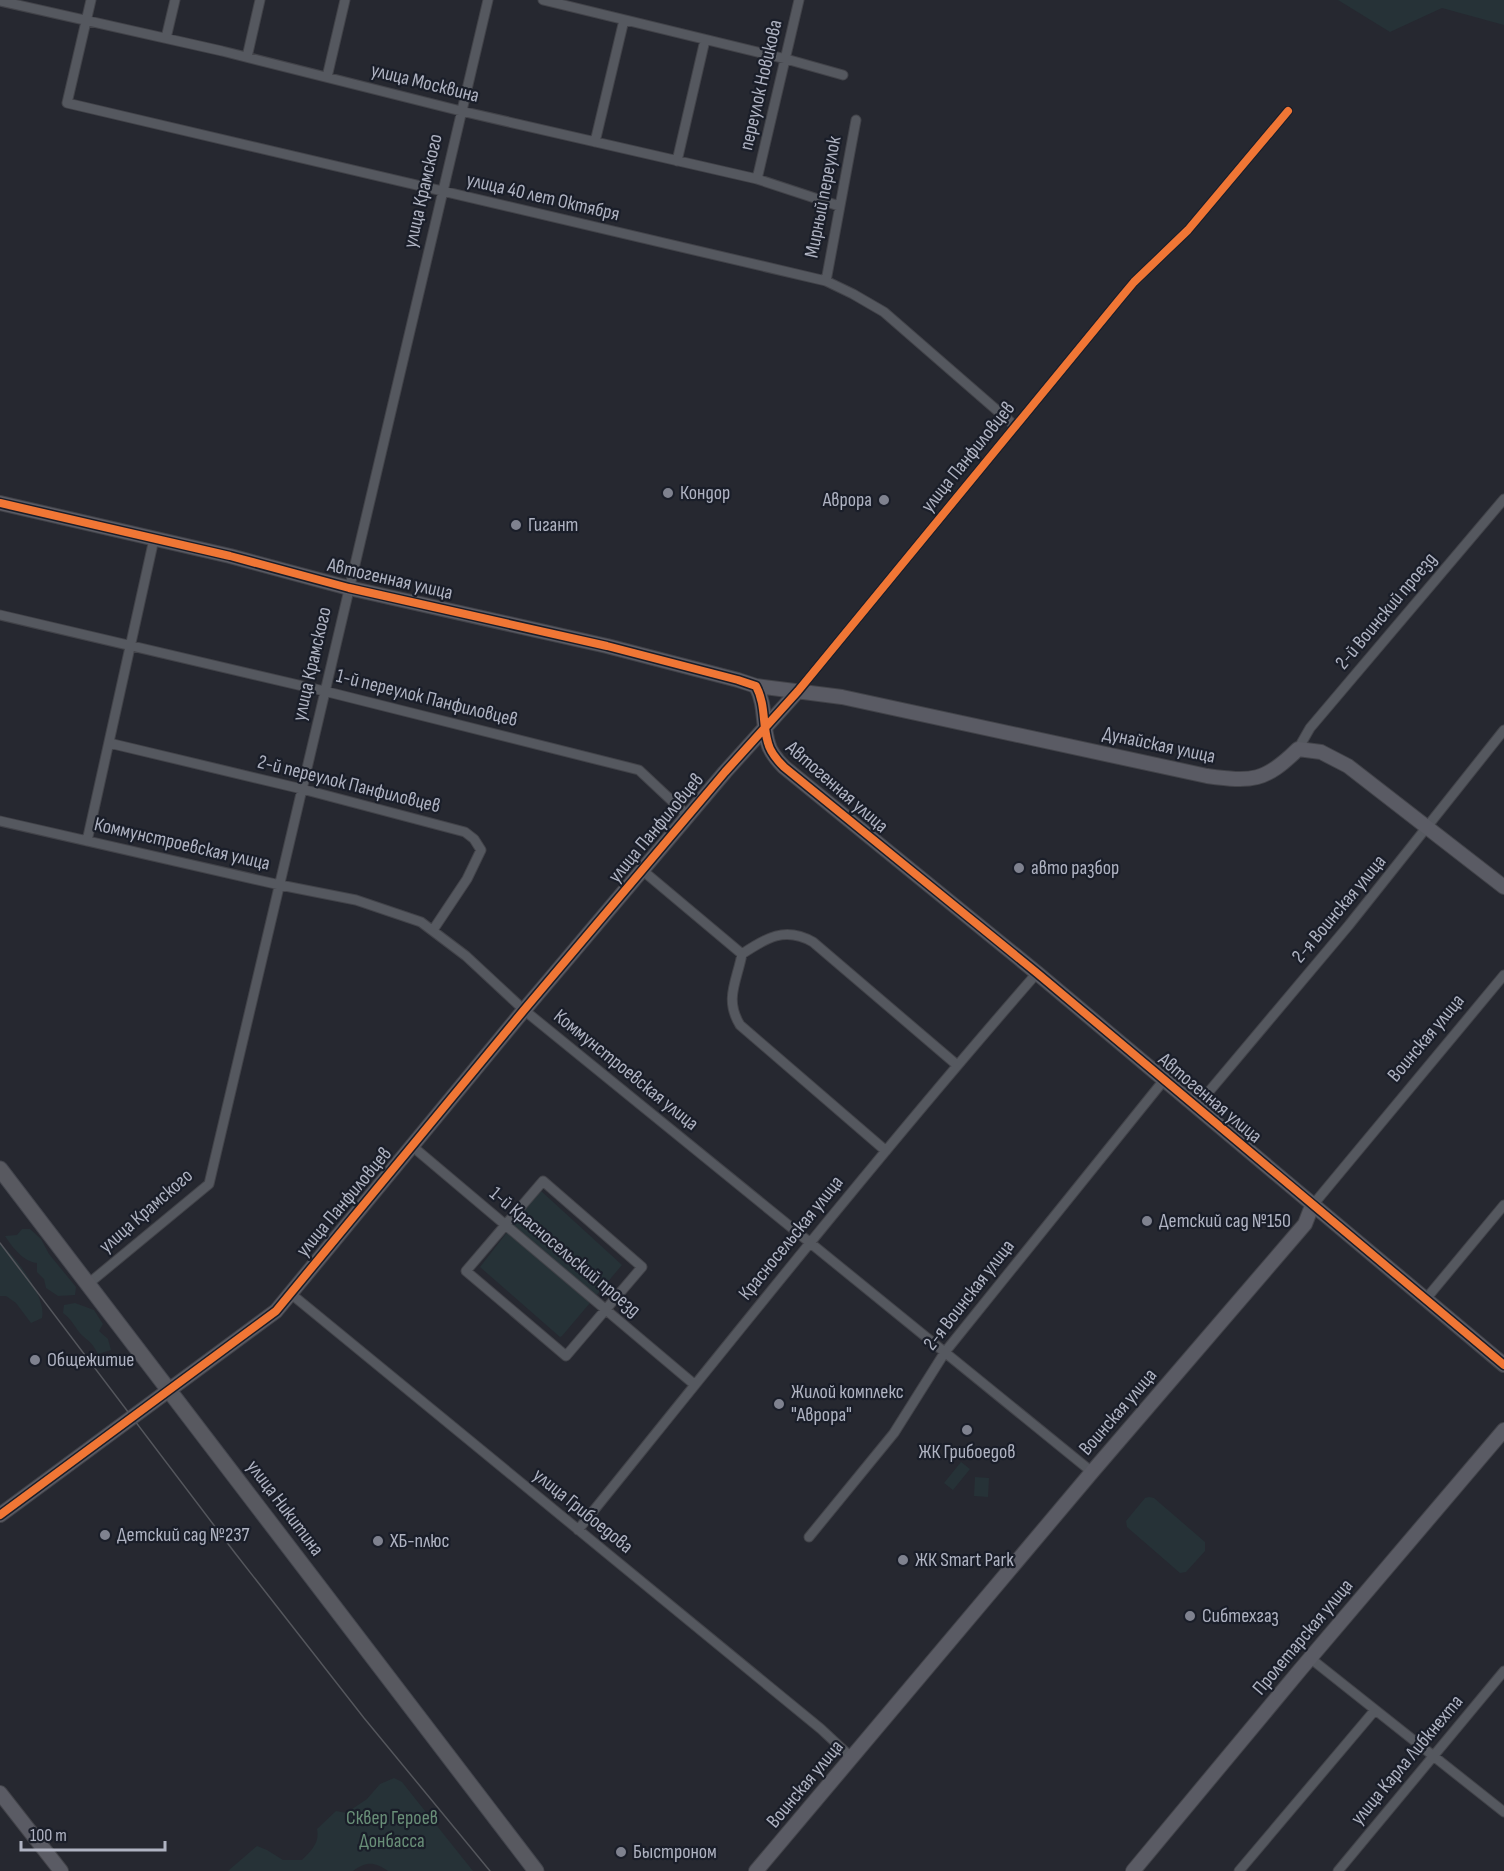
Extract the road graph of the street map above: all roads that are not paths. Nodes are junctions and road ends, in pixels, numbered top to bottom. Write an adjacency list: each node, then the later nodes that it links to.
1 (91, 0): 9 (street)
2 (175, 0): 11 (street)
3 (260, 0): 13 (street)
4 (345, 0): 16 (street)
5 (488, 0): 17 (street, улица Крамского)
6 (543, 0): 10 (street)
7 (799, 0): 14 (street, переулок Новикова)
8 (0, 1): 9 (street, улица Москвина)
9 (86, 20): 11 (street, улица Москвина); 23 (street, улица 40 лет Октября)
10 (624, 20): 12 (street); 20 (street)
11 (166, 38): 13 (street, улица Москвина)
12 (705, 40): 14 (street); 21 (street)
13 (247, 57): 16 (street, улица Москвина)
14 (786, 59): 15 (street); 22 (street, переулок Новикова)
15 (843, 75)
16 (327, 77): 17 (street, улица Москвина)
17 (461, 111): 20 (street, улица Москвина); 23 (street, улица Крамского)
18 (1288, 111): 26 (street, улица Панфиловцев)
19 (856, 120): 24 (street, Мирный переулок)
20 (595, 142): 21 (street, улица Москвина)
21 (677, 160): 22 (street, улица Москвина)
22 (758, 179): 24 (street, улица Москвина)
23 (442, 192): 25 (street, улица 40 лет Октября); 30 (street, улица Крамского)
24 (839, 206): 25 (street, Мирный переулок)
25 (826, 281): 26 (street, улица 40 лет Октября)
26 (1016, 426): 35 (street, улица Панфиловцев)
27 (1504, 499): 39 (street, 2-й Воинский проезд)
28 (0, 503): 29 (street, Автогенная улица)
29 (154, 538): 30 (street, Автогенная улица); 32 (street)
30 (349, 588): 33 (street, Автогенная улица); 34 (street, улица Крамского)
31 (0, 615): 32 (street, 1-й переулок Панфиловцев)
32 (130, 647): 34 (street, 1-й переулок Панфиловцев); 38 (street)
33 (756, 686): 35 (street, Дунайская улица); 36 (street, Автогенная улица)
34 (324, 691): 40 (street, улица Крамского); 41 (street, 1-й переулок Панфиловцев)
35 (798, 691): 36 (street, улица Панфиловцев); 39 (street, Дунайская улица)
36 (766, 729): 41 (street, улица Панфиловцев); 50 (street, Автогенная улица)
37 (1504, 730): 43 (street, 2-я Воинская улица)
38 (109, 743): 40 (street, 2-й переулок Панфиловцев); 44 (street)
39 (1298, 749): 43 (street)
40 (302, 789): 46 (street, улица Крамского); 48 (street, 2-й переулок Панфиловцев)
41 (688, 816): 45 (street, улица Панфиловцев)
42 (0, 821): 44 (street, Коммунстроевская улица)
43 (1429, 827): 47 (street); 55 (street, 2-я Воинская улица)
44 (87, 841): 46 (street, Коммунстроевская улица)
45 (642, 870): 49 (street); 52 (street, улица Панфиловцев)
46 (280, 885): 48 (street, Коммунстроевская улица); 63 (street, улица Крамского)
47 (1504, 887)
48 (433, 930): 52 (street, Коммунстроевская улица)
49 (742, 954): 53 (street); 57 (street)
50 (1037, 973): 53 (street, Красносельская улица); 54 (street, Автогенная улица)
51 (1504, 975): 60 (street, Воинская улица)
52 (524, 1010): 56 (street, улица Панфиловцев); 62 (street, Коммунстроевская улица)
53 (957, 1065): 57 (street, Красносельская улица)
54 (1164, 1080): 55 (street, Автогенная улица); 67 (street, 2-я Воинская улица)
55 (1196, 1107): 60 (street, Автогенная улица)
56 (412, 1146): 61 (street, 1-й Красносельский проезд); 64 (street, улица Панфиловцев)
57 (886, 1151): 62 (street, Красносельская улица)
58 (0, 1169): 63 (main road, улица Никитина)
59 (1504, 1205): 65 (street)
60 (1312, 1206): 65 (street, Автогенная улица); 72 (street, Воинская улица)
61 (505, 1225): 66 (street, 1-й Красносельский проезд); 66 (street); 66 (street)
62 (810, 1242): 67 (street, Коммунстроевская улица); 69 (street, Красносельская улица)
63 (88, 1284): 70 (main road, улица Никитина)
64 (290, 1293): 70 (street, улица Панфиловцев); 74 (street, улица Грибоедова)
65 (1425, 1300): 68 (street, Автогенная улица)
66 (605, 1310): 69 (street, 1-й Красносельский проезд)
67 (945, 1352): 72 (street, Коммунстроевская улица); 75 (street, 2-я Воинская улица)
68 (1504, 1365)
69 (694, 1385): 74 (street, Красносельская улица)
70 (168, 1390): 73 (street, улица Панфиловцев); 84 (main road, улица Никитина)
71 (1504, 1430): 76 (street, Пролетарская улица)
72 (1092, 1472): 80 (street, Воинская улица)
73 (0, 1515)
74 (578, 1530): 80 (street, улица Грибоедова)
75 (809, 1537)
76 (1310, 1658): 78 (street); 86 (street, Пролетарская улица)
77 (1504, 1671): 79 (street, улица Карла Либкнехта)
78 (1375, 1710): 79 (street); 87 (street)
79 (1434, 1755): 82 (street); 88 (street, улица Карла Либкнехта)
80 (852, 1758): 85 (street, Воинская улица)
81 (0, 1793): 83 (street)
82 (1504, 1812)
83 (61, 1871)
84 (536, 1871)
85 (756, 1871)
86 (1133, 1871)
87 (1239, 1871)
88 (1338, 1871)

